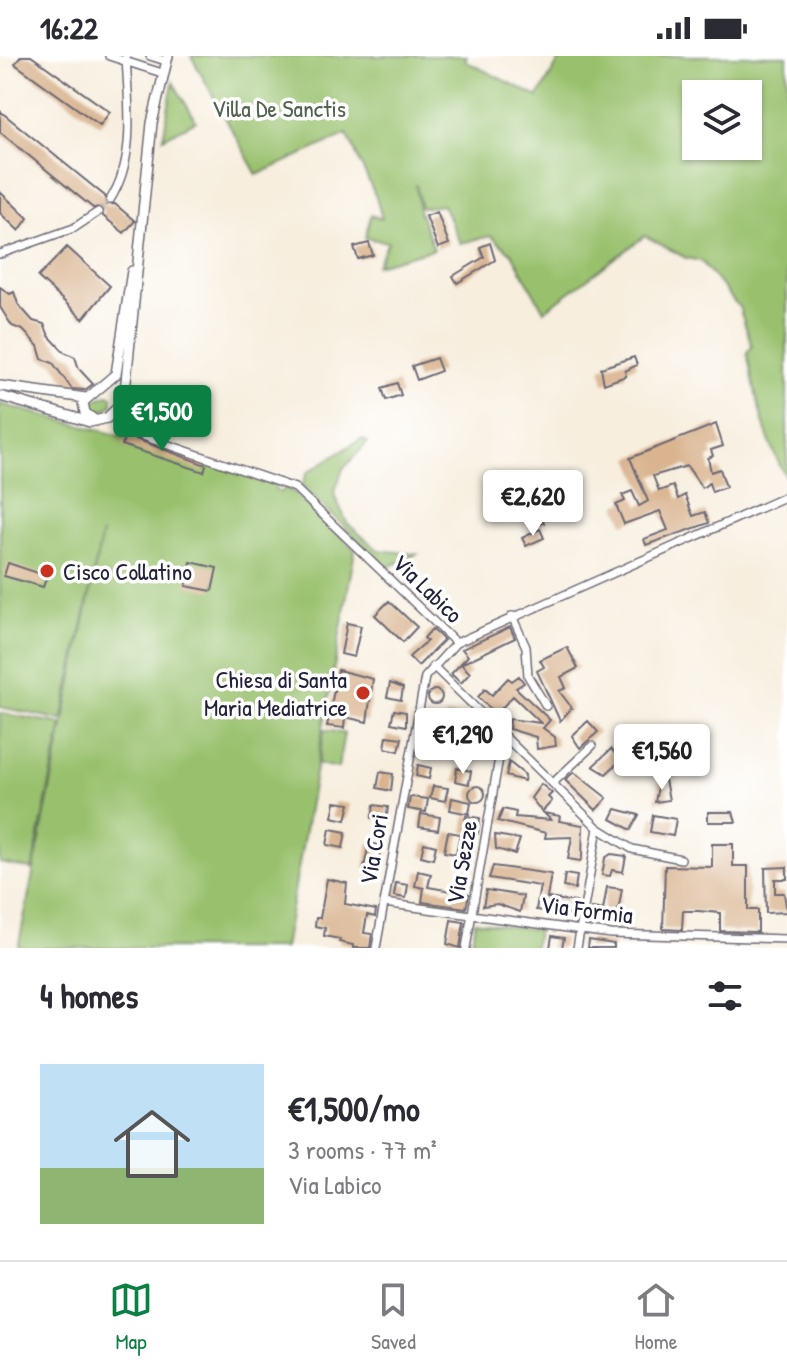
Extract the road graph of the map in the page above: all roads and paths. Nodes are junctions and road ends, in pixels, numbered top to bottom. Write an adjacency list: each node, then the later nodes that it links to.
1 (109, 56): 3 (street)
2 (150, 56): 4 (street)
3 (126, 58): 5 (street); 6 (street)
4 (167, 59): 5 (street)
5 (162, 73): 8 (street)
6 (110, 200)
7 (98, 212): 9 (street)
8 (139, 244): 11 (street); 14 (street)
9 (0, 254)
10 (0, 386): 13 (street)
11 (104, 388): 13 (street); 14 (street)
12 (0, 396): 15 (street)
13 (86, 398): 15 (street)
14 (124, 401): 15 (street); 18 (street, Via Labico)
15 (96, 421)
16 (787, 496): 17 (street, Via Labico)
17 (512, 616): 18 (street, Via Labico); 20 (street)
18 (456, 643): 19 (street)
19 (433, 666): 21 (street); 26 (street, Via Cori)
20 (546, 706)
21 (503, 735): 23 (street); 27 (street, Via Sezze)
22 (592, 746): 23 (street)
23 (553, 783): 24 (street)
24 (598, 828): 25 (street); 28 (street)
25 (681, 859)
26 (384, 903): 27 (street, Via Formia); 30 (street, Via Cori)
27 (472, 915): 28 (street, Via Formia); 31 (street, Via Sezze)
28 (581, 930): 29 (street, Via Formia); 32 (street)
29 (787, 939)
30 (376, 948)
31 (466, 948)
32 (577, 948)

